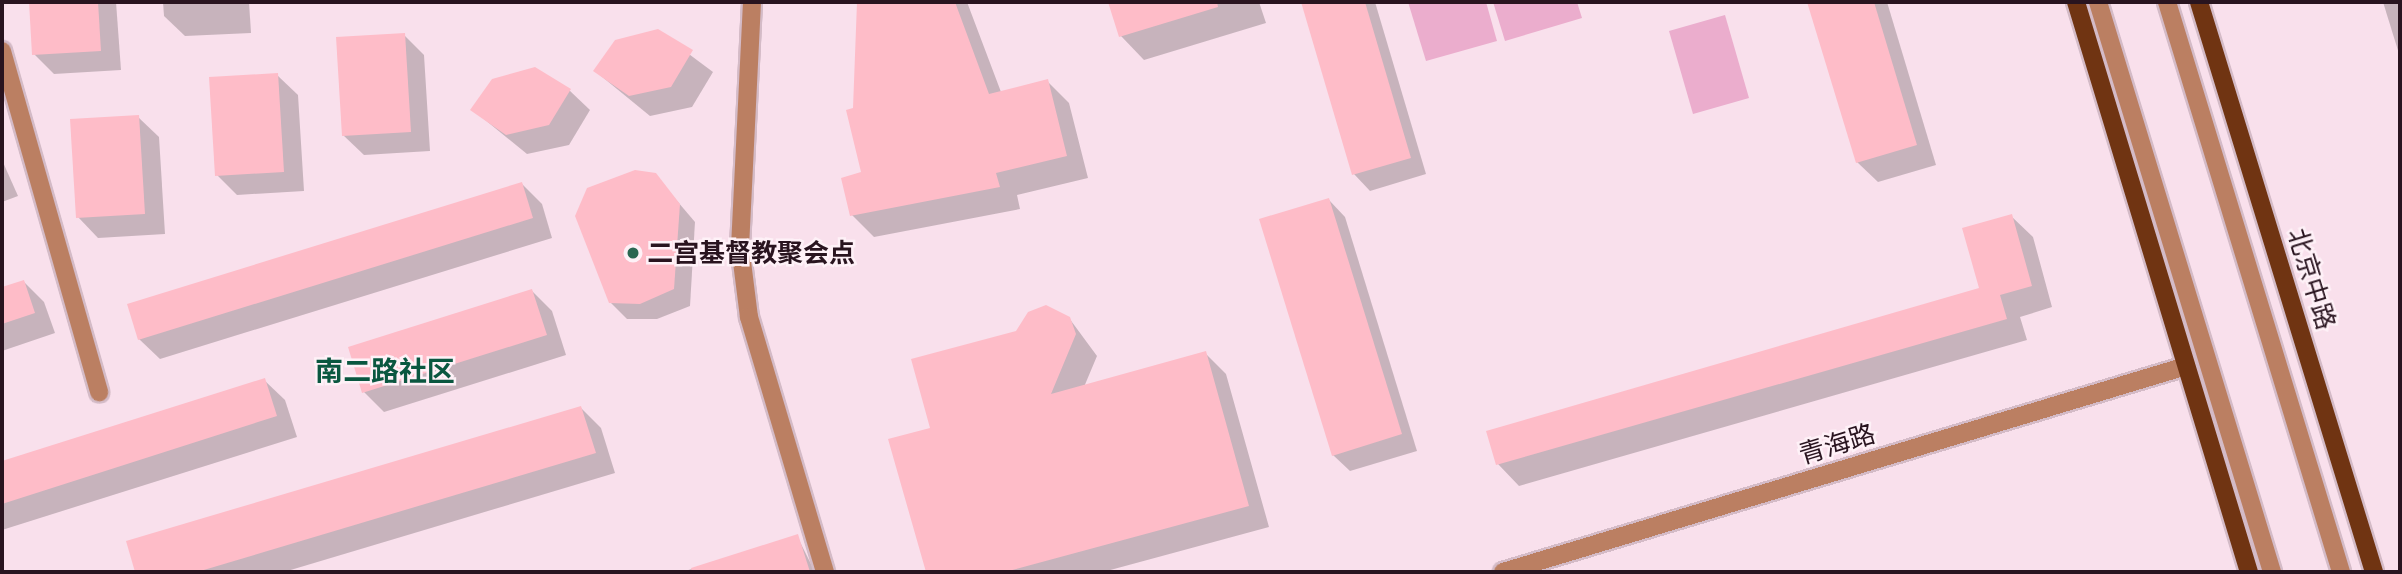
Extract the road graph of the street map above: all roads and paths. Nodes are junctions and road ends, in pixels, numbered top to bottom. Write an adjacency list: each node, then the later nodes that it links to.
1 (752, 2): 9 (street)
2 (2077, 2): 7 (main road)
3 (2098, 2): 12 (street)
4 (2167, 2): 13 (street)
5 (2199, 2): 14 (main road, 北京中路)
6 (2, 51): 8 (street)
7 (2186, 366): 10 (street, 青海路); 11 (main road)
8 (99, 392)
9 (825, 572)
10 (1503, 572)
11 (2249, 572)
12 (2272, 572)
13 (2341, 572)
14 (2374, 572)

